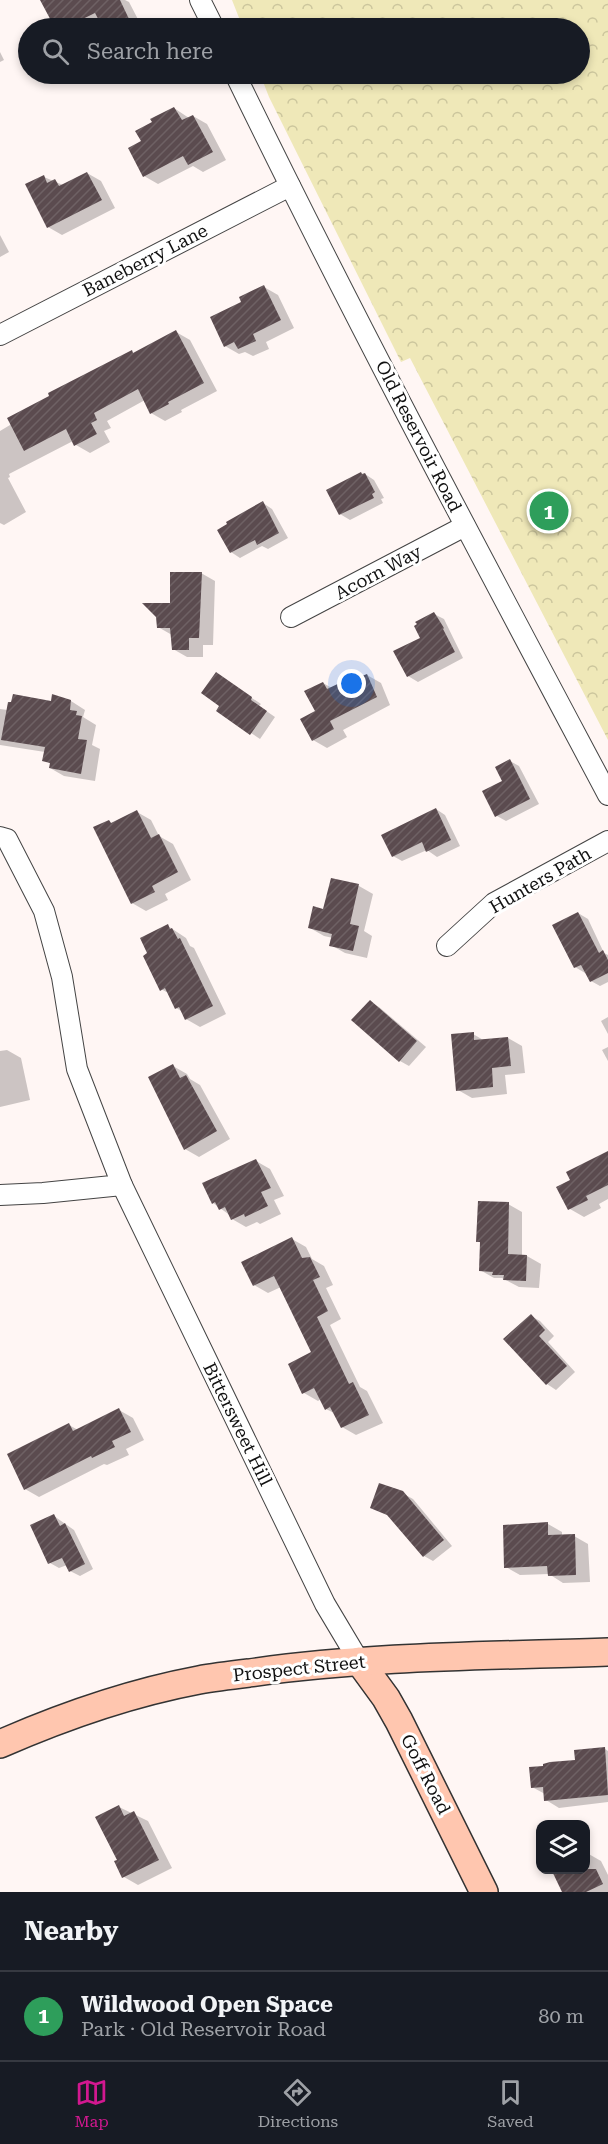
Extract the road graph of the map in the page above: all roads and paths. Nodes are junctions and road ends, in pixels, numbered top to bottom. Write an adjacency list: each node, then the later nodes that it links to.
1 (200, 0): 2 (street)
2 (209, 18)
3 (240, 84): 4 (street, Old Reservoir Road)
4 (290, 186): 5 (street, Baneberry Lane); 6 (street, Old Reservoir Road)
5 (0, 335)
6 (465, 526): 7 (street, Acorn Way); 8 (street, Old Reservoir Road)
7 (291, 617)
8 (608, 795)
9 (0, 837): 12 (street, Bittersweet Hill)
10 (608, 841): 11 (street, Hunters Path)
11 (447, 946)
12 (122, 1185): 13 (street); 15 (street, Bittersweet Hill)
13 (0, 1194)
14 (608, 1652): 15 (main road, Prospect Street)
15 (359, 1661): 16 (main road, Prospect Street); 17 (main road, Goff Road)
16 (0, 1744)
17 (484, 1892)

